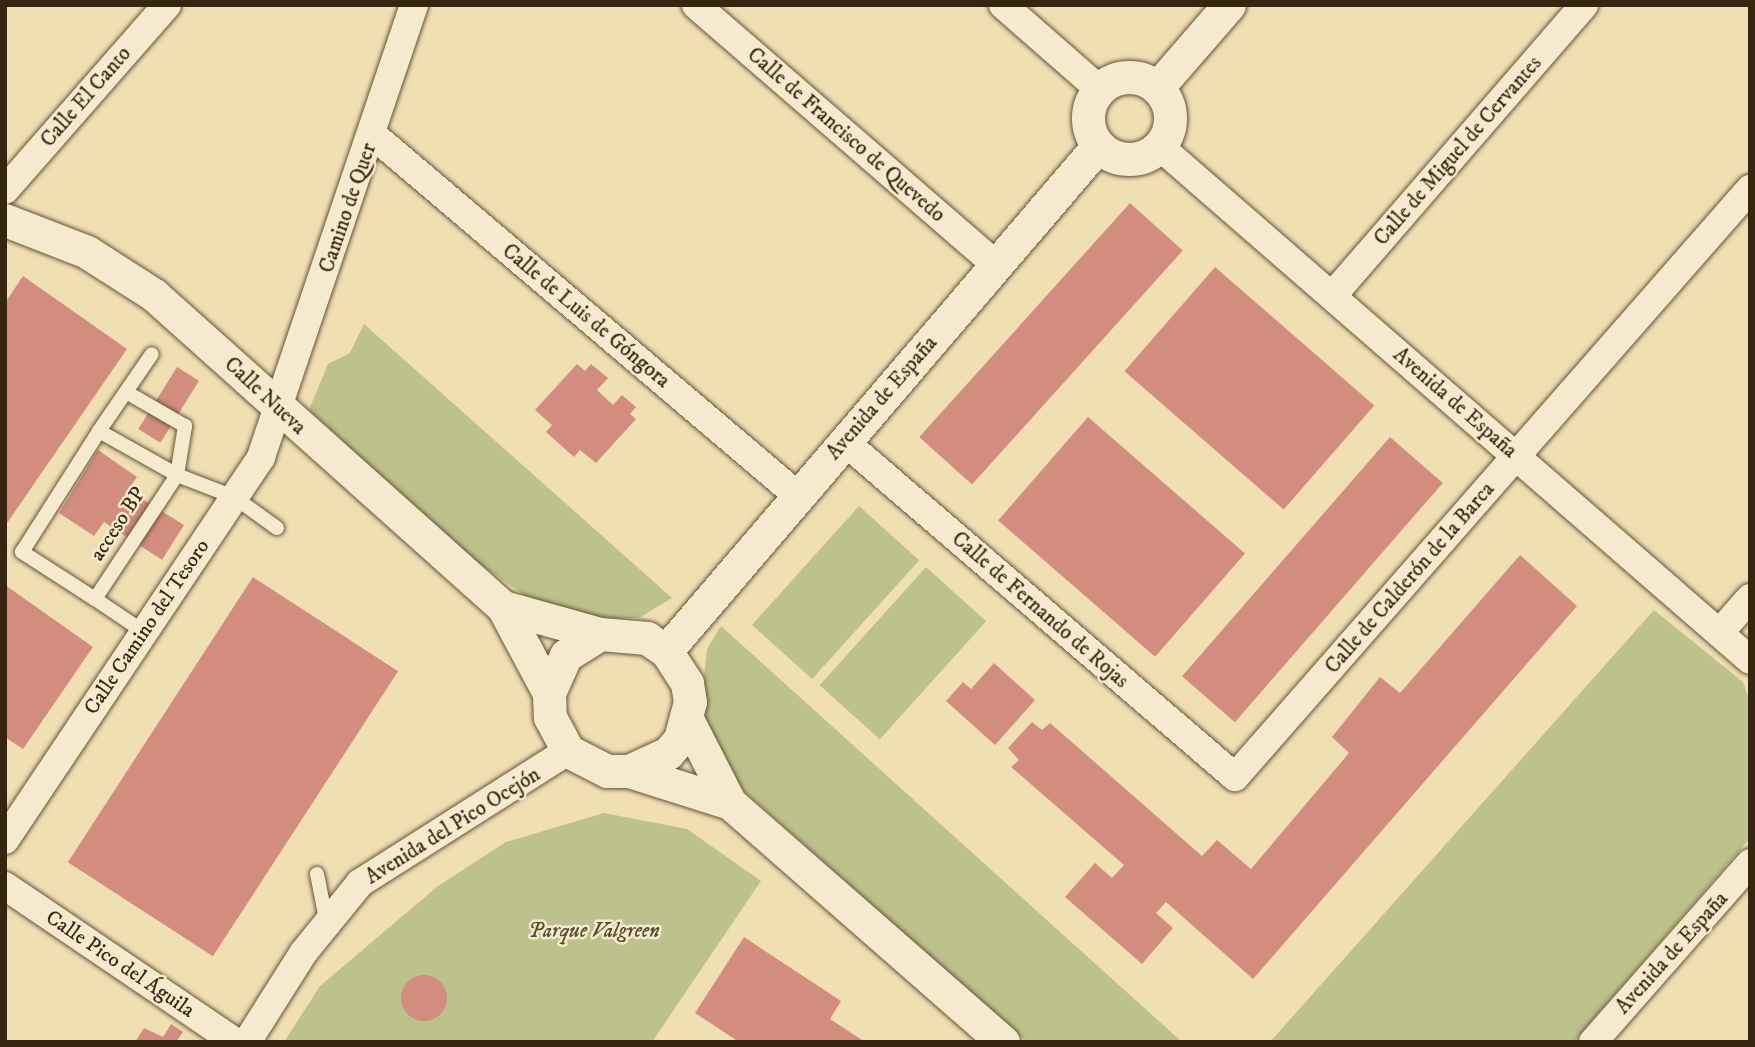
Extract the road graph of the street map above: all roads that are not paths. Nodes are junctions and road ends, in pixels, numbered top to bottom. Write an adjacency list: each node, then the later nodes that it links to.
1 (167, 5): 13 (street, Calle El Canto)
2 (414, 5): 9 (street, Camino de Quer)
3 (696, 5): 14 (street, Calle de Francisco de Quevedo)
4 (1003, 5): 8 (street)
5 (1229, 5): 7 (street)
6 (1584, 5): 15 (street, Calle de Miguel de Cervantes)
7 (1157, 88): 8 (street); 11 (street)
8 (1100, 89): 10 (street)
9 (373, 135): 18 (street, Camino de Quer); 23 (street, Calle de Luis de Góngora)
10 (1098, 146): 11 (street); 14 (street, Avenida de España)
11 (1159, 146): 15 (street, Avenida de España)
12 (1750, 189): 21 (street, Calle de Calderón de la Barca)
13 (6, 214): 18 (street, Calle Nueva)
14 (996, 265): 20 (street, Avenida de España)
15 (1332, 296): 21 (street, Avenida de España)
16 (152, 354): 17 (lane)
17 (126, 392): 19 (lane); 22 (lane)
18 (279, 409): 24 (street, Calle Camino del Tesoro); 28 (street, Calle Nueva)
19 (99, 431): 22 (lane); 27 (lane)
20 (845, 442): 23 (street, Avenida de España); 38 (street, Calle de Fernando de Rojas)
21 (1516, 456): 29 (street, Avenida de España); 38 (street, Calle de Calderón de la Barca)
22 (177, 475): 24 (lane); 27 (lane, acceso BP)
23 (798, 496): 32 (street, Avenida de España)
24 (234, 497): 25 (lane); 30 (street, Calle Camino del Tesoro)
25 (277, 528)
26 (1750, 598): 29 (street)
27 (95, 599): 30 (lane)
28 (503, 607): 31 (street, Calle Nueva); 34 (street, Calle Nueva)
29 (1721, 631): 33 (street, Avenida de España)
30 (144, 632): 40 (street, Calle Camino del Tesoro)
31 (600, 634): 32 (street); 34 (street)
32 (666, 651): 35 (street)
33 (1750, 660)
34 (549, 693): 36 (street)
35 (688, 721): 37 (street); 39 (street)
36 (568, 751): 37 (street); 44 (street, Avenida del Pico Ocejón)
37 (629, 771): 39 (street)
38 (1235, 777)
39 (730, 803): 47 (street)
40 (5, 840)
41 (1750, 863): 48 (street, Avenida de España)
42 (317, 874): 44 (lane)
43 (5, 886): 45 (street, Calle Pico del Águila)
44 (327, 924): 46 (street, Avenida del Pico Ocejón)
45 (235, 1042)
46 (247, 1042)
47 (1003, 1042)
48 (1593, 1042)

